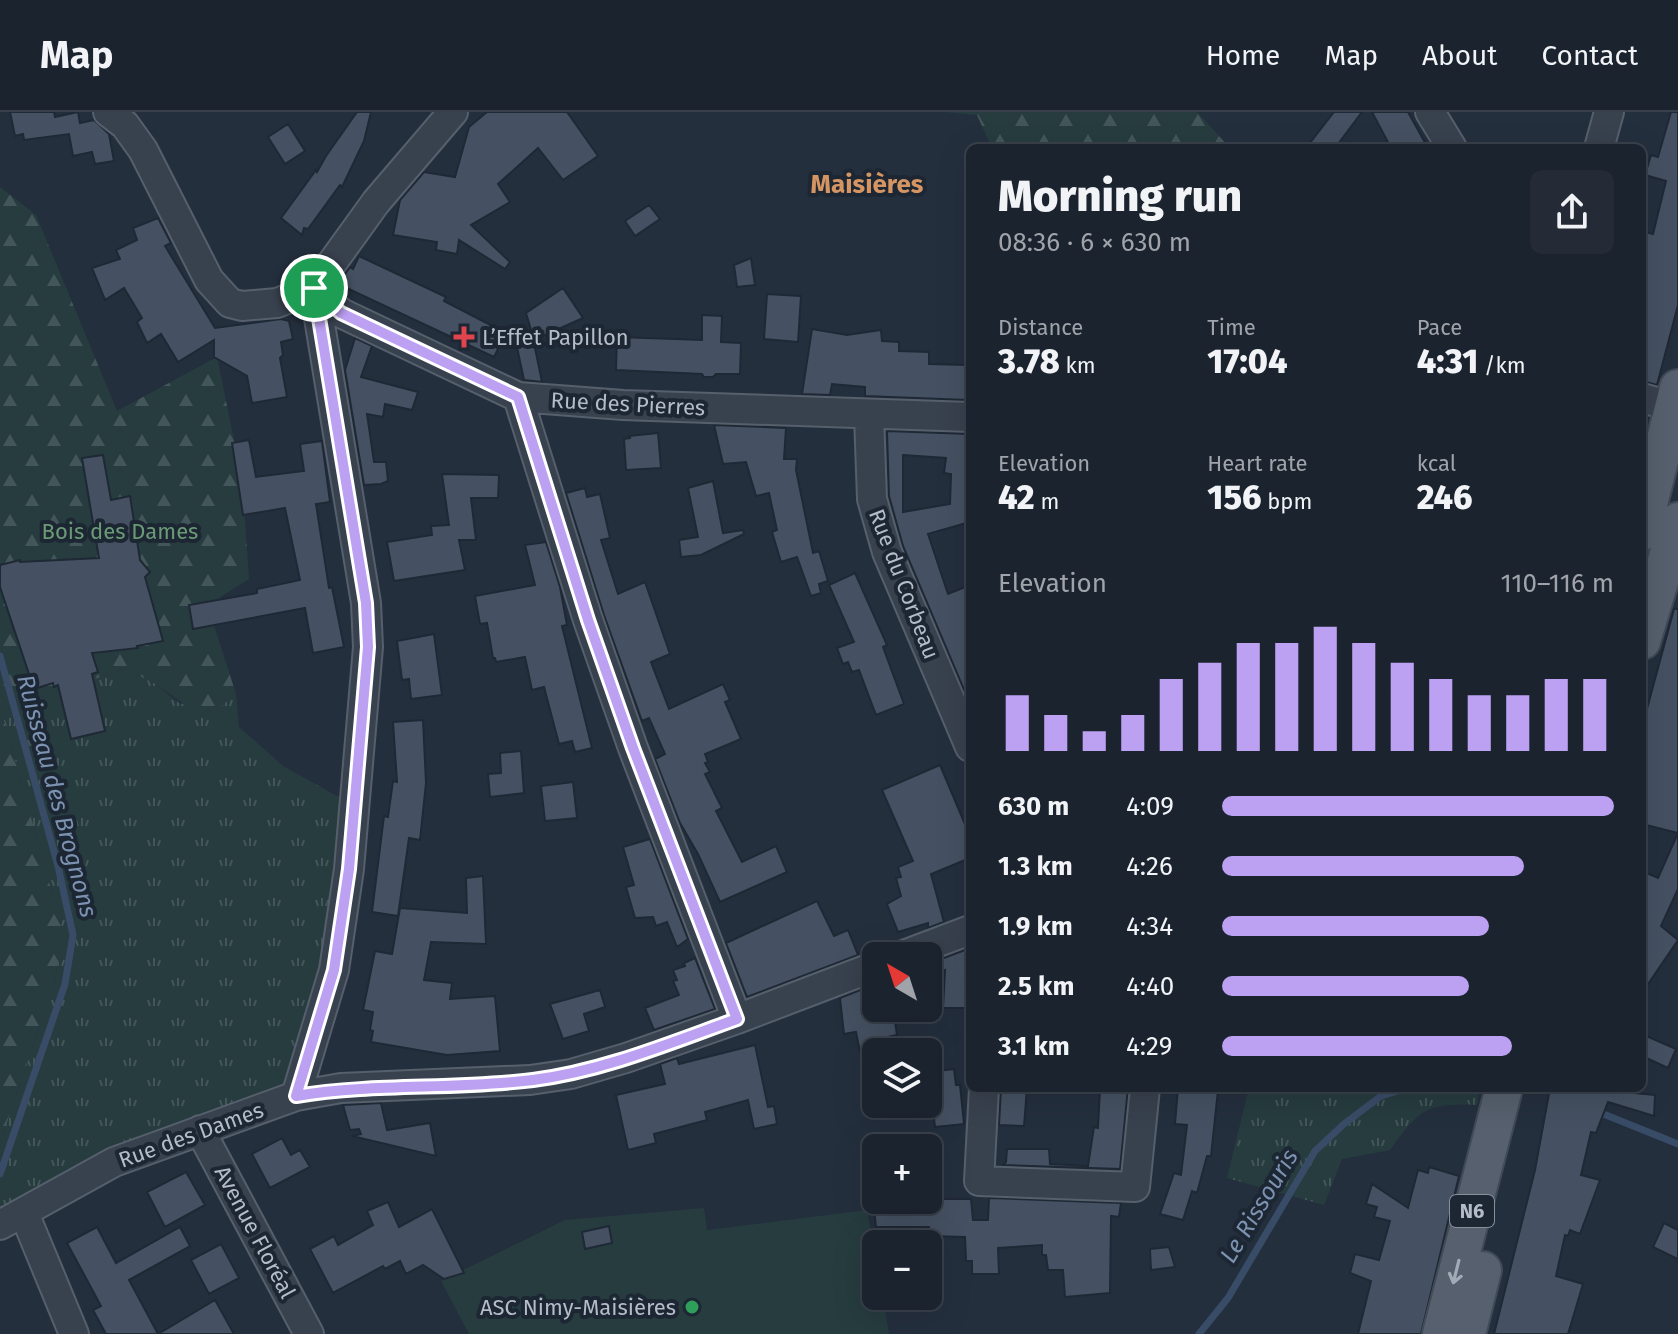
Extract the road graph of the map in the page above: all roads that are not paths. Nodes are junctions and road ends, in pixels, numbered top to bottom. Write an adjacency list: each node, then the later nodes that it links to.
1 (108, 112): 7 (street)
2 (453, 112): 7 (street)
3 (1430, 112): 5 (street)
4 (1609, 112): 6 (street)
5 (1450, 144)
6 (1600, 144)
7 (314, 288): 8 (street, Rue des Pierres); 26 (street)
8 (518, 397): 10 (street, Rue des Pierres); 21 (street)
9 (1668, 400): 12 (main road)
10 (869, 415): 11 (street, Rue des Pierres); 17 (street, Rue du Corbeau)
11 (966, 417)
12 (1660, 462): 13 (main road)
13 (1646, 516)
14 (1678, 521): 15 (main road)
15 (1671, 563): 16 (main road)
16 (1646, 630)
17 (966, 738)
18 (966, 932): 19 (street)
19 (938, 942)
20 (862, 971): 21 (street, Rue des Dames)
21 (737, 1019): 26 (street, Rue des Dames)
22 (984, 1092): 23 (street)
23 (1145, 1092)
24 (1503, 1092): 31 (main road, N6, one-way to 31)
25 (1527, 1092): 32 (main road, N6)
26 (296, 1096): 27 (street, Rue des Dames)
27 (200, 1130): 28 (street, Rue des Dames); 30 (street, Avenue Floréal)
28 (12, 1219): 29 (street)
29 (74, 1334)
30 (309, 1334)
31 (1441, 1334)
32 (1467, 1334)

